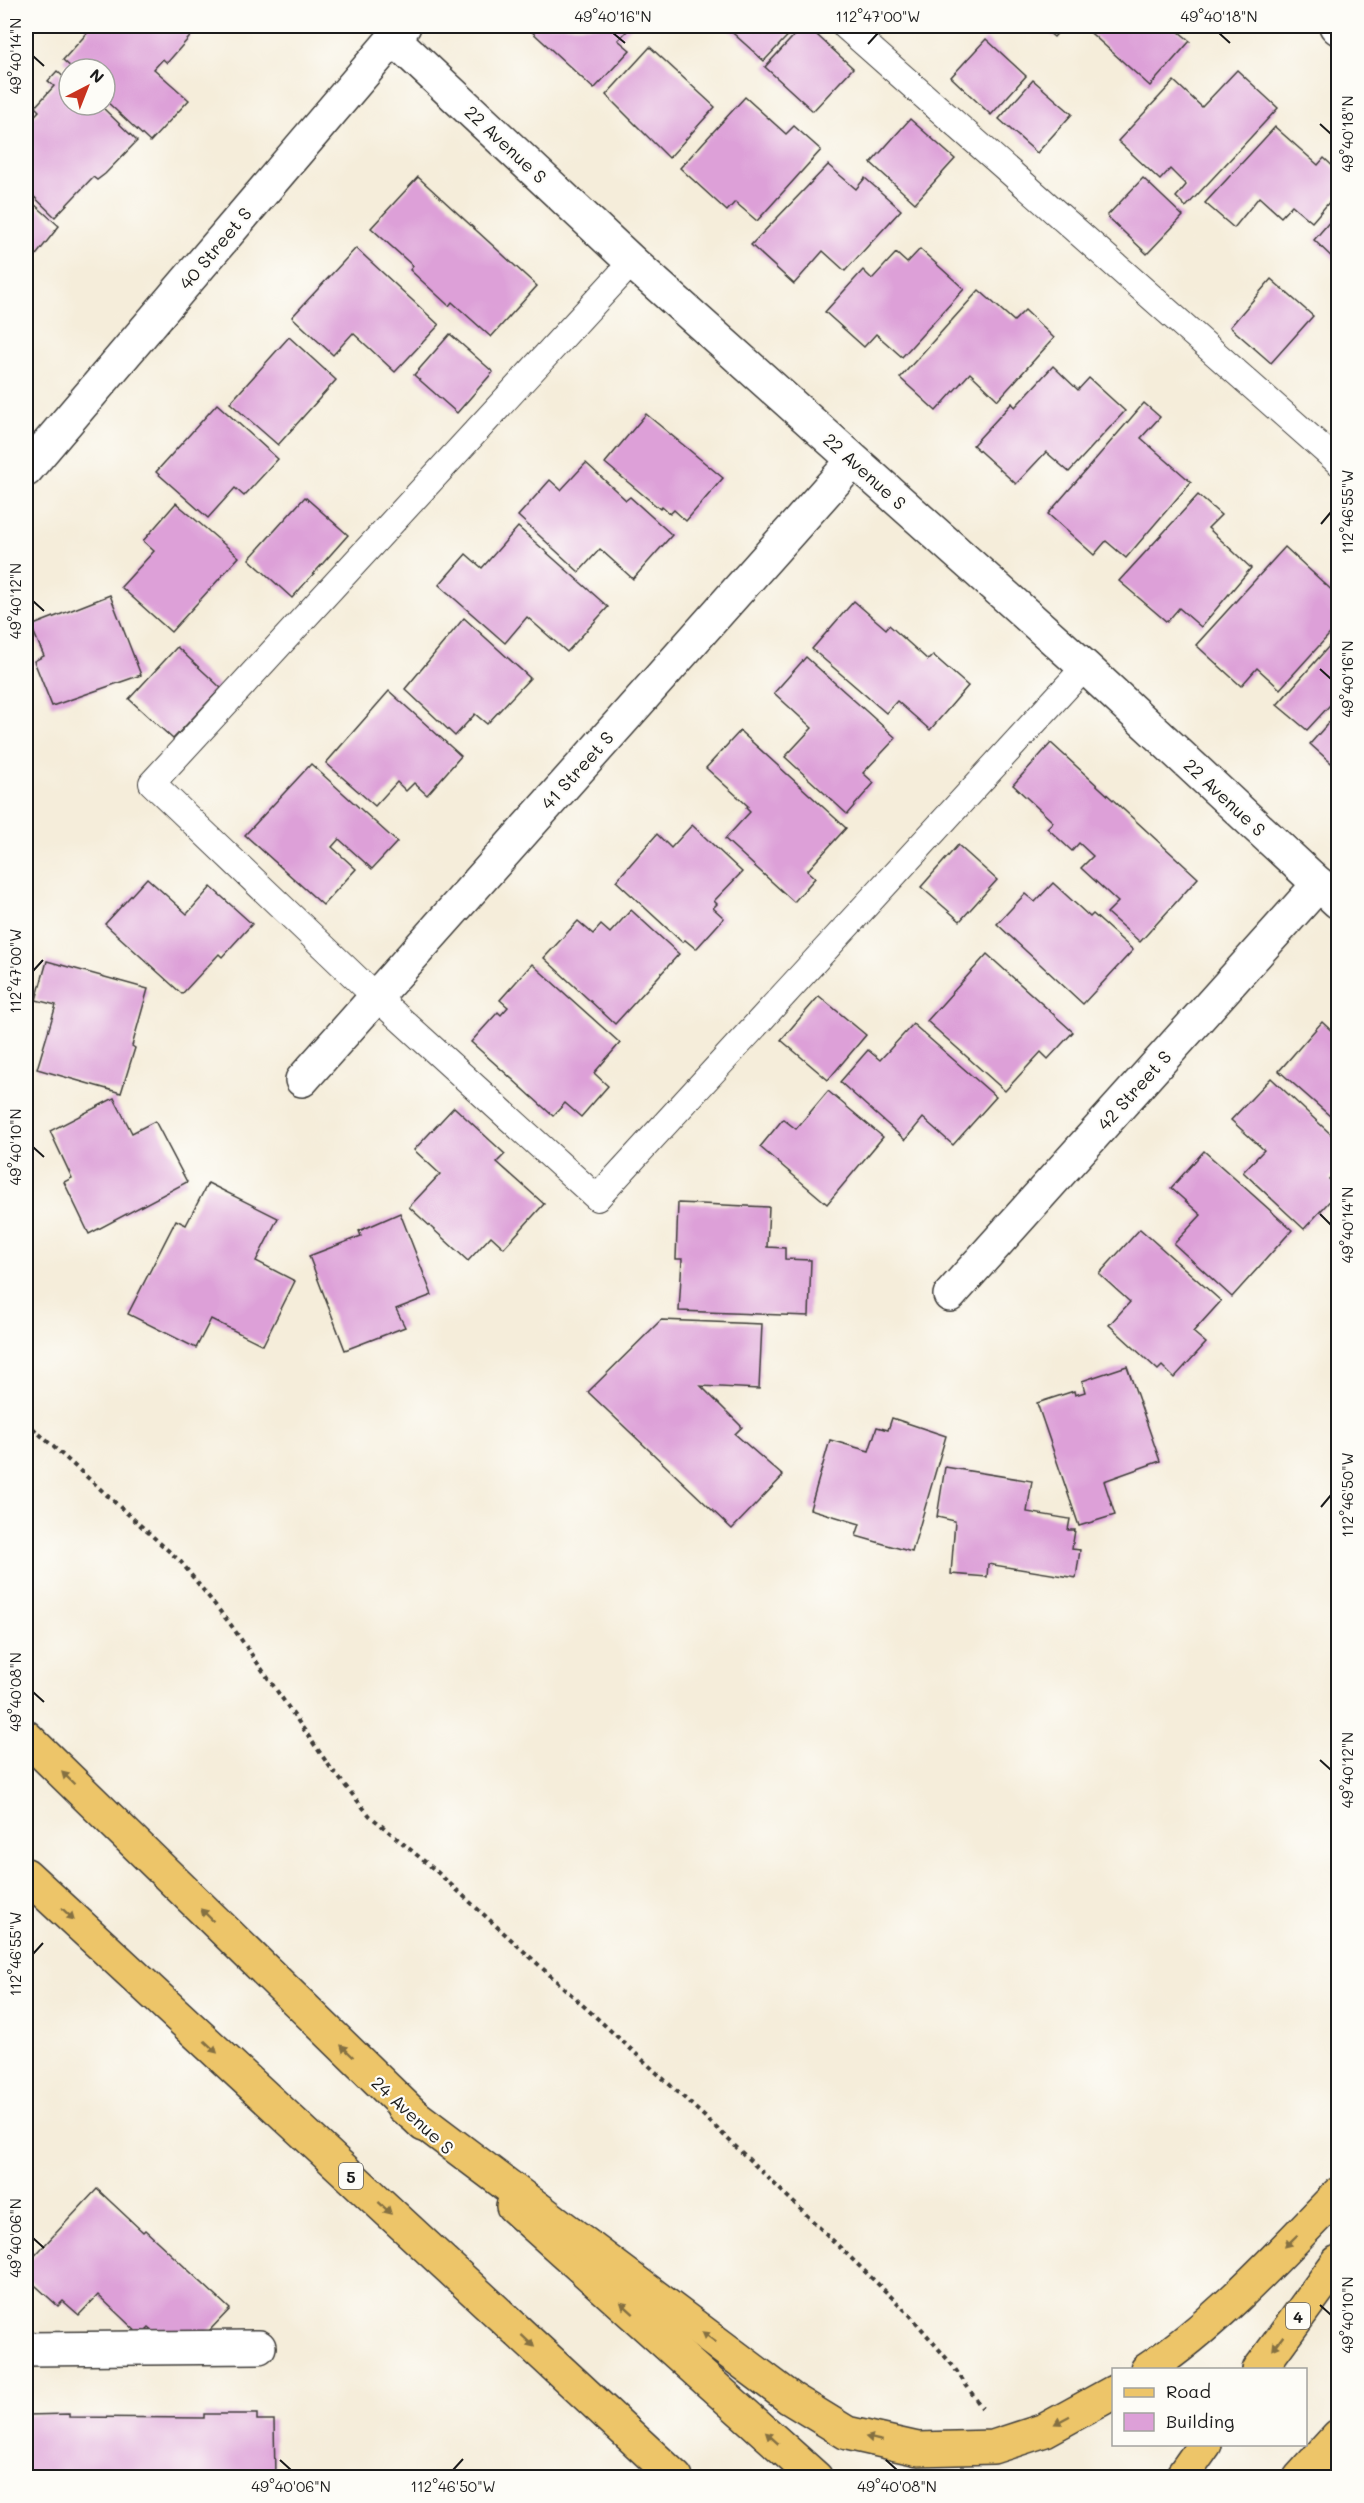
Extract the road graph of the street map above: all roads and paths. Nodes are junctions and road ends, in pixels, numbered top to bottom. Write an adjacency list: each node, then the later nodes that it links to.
1 (845, 26): 5 (lane)
2 (398, 32): 3 (street, 22 Avenue S); 6 (street, 40 Street S)
3 (632, 262): 4 (street, 22 Avenue S); 9 (lane)
4 (853, 461): 7 (street, 22 Avenue S); 9 (street, 41 Street S)
5 (1338, 462)
6 (26, 470)
7 (1085, 667): 8 (street, 22 Avenue S); 9 (lane)
8 (1328, 893): 11 (street, 42 Street S)
9 (375, 996): 10 (street, 41 Street S)
10 (302, 1080)
11 (950, 1295)
12 (26, 1422): 23 (path)
13 (26, 1737): 15 (main road, 24 Avenue S, one-way to 13)
14 (26, 1875): 26 (main road, 5, one-way to 26)
15 (403, 2107): 22 (main road, one-way to 15); 27 (main road, 24 Avenue S, one-way to 15)
16 (1338, 2194): 20 (main road, one-way to 20)
17 (1338, 2262): 21 (main road, 4, one-way to 21)
18 (259, 2347): 19 (street)
19 (26, 2349)
20 (1150, 2368)
21 (1260, 2368)
22 (1112, 2393)
23 (984, 2410)
24 (1338, 2436): 29 (main road)
25 (1204, 2446): 28 (main road)
26 (676, 2478)
27 (816, 2478)
28 (1181, 2478)
29 (1300, 2478)

